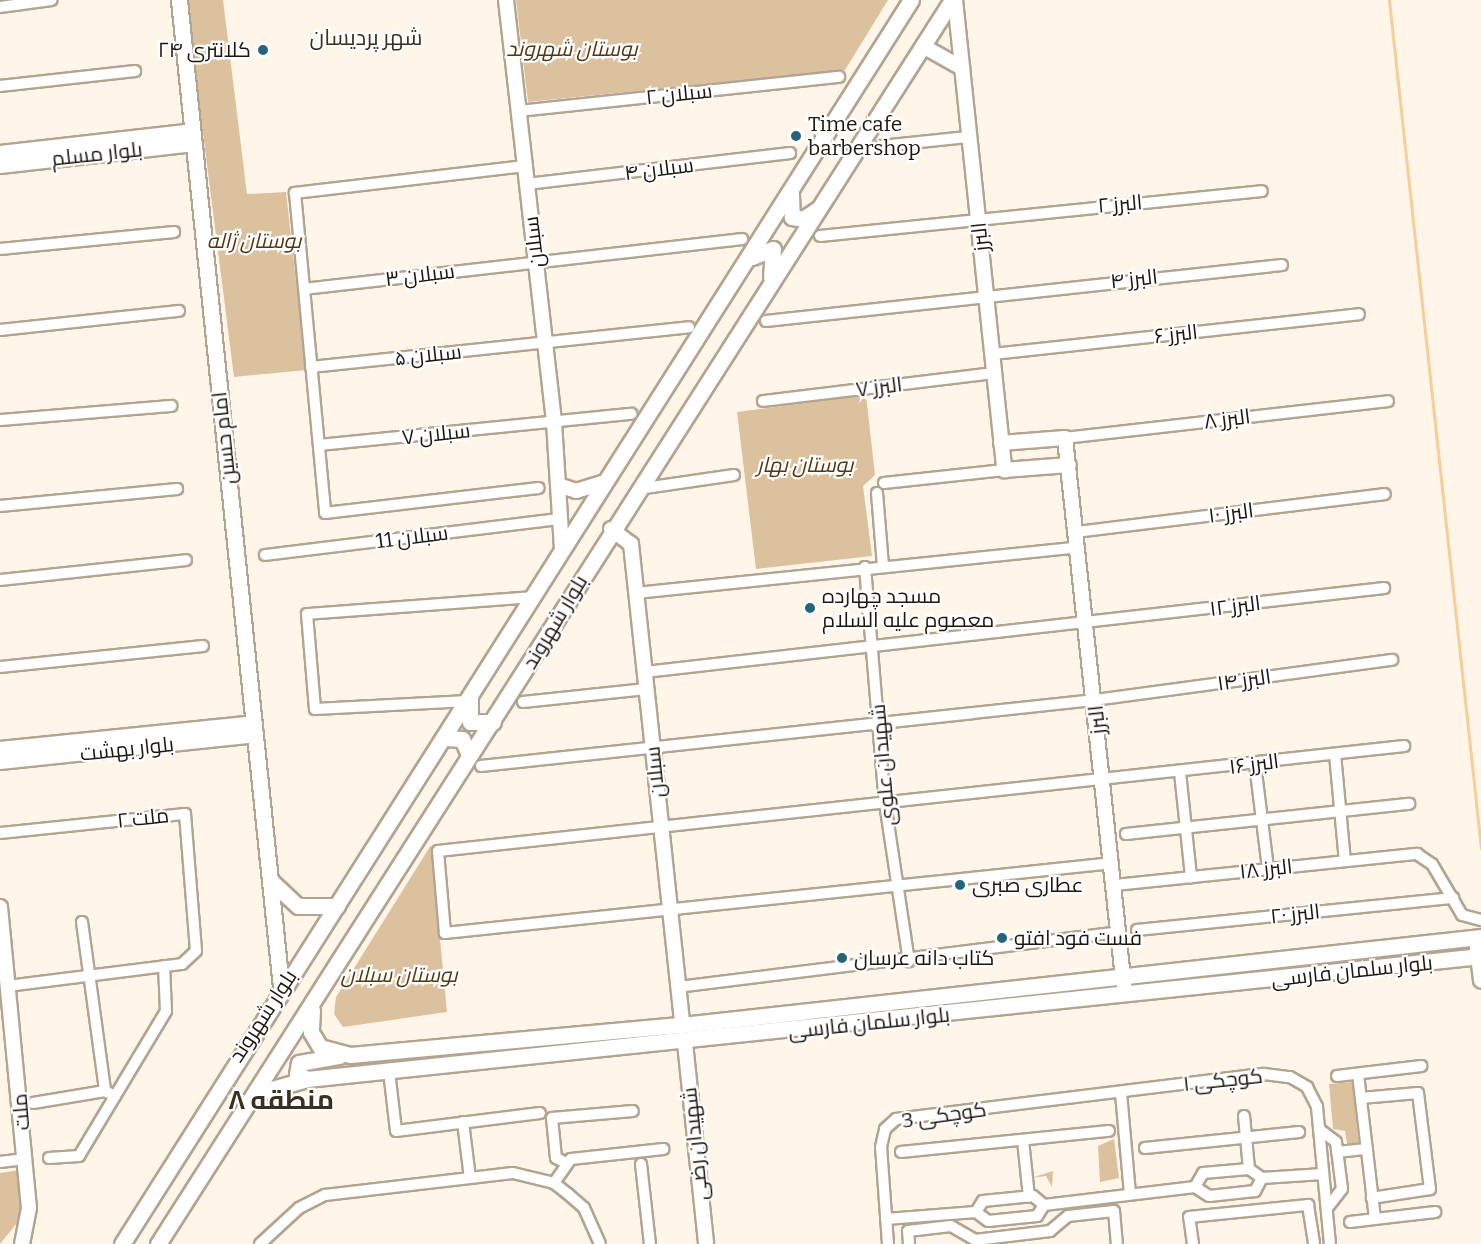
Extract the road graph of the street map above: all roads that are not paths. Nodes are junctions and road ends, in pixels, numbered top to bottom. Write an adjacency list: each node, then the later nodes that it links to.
1 (52, 0): 6 (street)
2 (179, 0): 13 (main road, امام حسین)
3 (506, 0): 12 (street, سبلان)
4 (911, 0): 21 (main road, بلوار شهروند)
5 (954, 0): 7 (main road, بلوار شهروند); 8 (street, البرز)
6 (0, 7)
7 (923, 46): 8 (street); 23 (main road, بلوار شهروند)
8 (962, 68): 14 (street, البرز)
9 (135, 71): 11 (street)
10 (839, 77): 12 (street, سبلان ۲)
11 (0, 86)
12 (519, 111): 19 (street, سبلان)
13 (193, 137): 16 (main road, بلوار مسلم); 18 (main road, بلوار مسلم); 90 (main road, امام حسین)
14 (968, 137): 15 (street); 24 (street, البرز)
15 (881, 146)
16 (0, 153)
17 (790, 153): 20 (street, سبلان ۴)
18 (0, 165)
19 (525, 166): 20 (street, سبلان); 32 (street)
20 (527, 184): 29 (street, سبلان)
21 (794, 186): 23 (main road); 31 (main road, بلوار شهروند)
22 (1262, 191): 24 (street, البرز ۲)
23 (823, 204): 34 (main road, بلوار شهروند)
24 (978, 217): 26 (street, البرز ۲); 33 (street, البرز)
25 (174, 232): 28 (street)
26 (820, 236)
27 (742, 239): 29 (street, سبلان ۳)
28 (0, 249)
29 (536, 262): 32 (street, سبلان ۳); 40 (street, سبلان)
30 (1282, 264): 33 (street, البرز ۴)
31 (742, 268): 34 (main road); 56 (main road, بلوار شهروند)
32 (304, 289): 42 (street)
33 (986, 293): 37 (street, البرز ۴); 41 (street, البرز)
34 (764, 294): 61 (main road, بلوار شهروند)
35 (179, 311): 39 (street)
36 (1359, 314): 41 (street, البرز ۶)
37 (766, 321)
38 (688, 327): 40 (street, سبلان ۵)
39 (0, 330)
40 (545, 342): 42 (street, سبلان ۵); 49 (street, سبلان)
41 (993, 354): 43 (street, البرز)
42 (312, 367): 52 (street)
43 (995, 373): 45 (street, البرز ۷); 51 (street, البرز)
44 (1388, 400): 50 (street, البرز ۸)
45 (763, 401)
46 (171, 406): 48 (street)
47 (631, 414): 49 (street, سبلان ۷)
48 (0, 420)
49 (554, 422): 52 (street, سبلان ۷); 58 (street, سبلان)
50 (1065, 438): 51 (street); 53 (street, البرز)
51 (1001, 443): 54 (street, البرز)
52 (319, 445): 59 (street)
53 (1069, 465): 54 (street); 67 (street, البرز)
54 (1004, 470): 57 (street)
55 (734, 475): 61 (street)
56 (603, 483): 58 (street); 69 (main road, بلوار شهروند)
57 (884, 483)
58 (558, 485): 65 (street, سبلان)
59 (539, 488)
60 (177, 489): 64 (street)
61 (638, 489): 66 (main road, بلوار شهروند)
62 (877, 493): 72 (street)
63 (1385, 494): 67 (street, البرز ۱۰)
64 (0, 506)
65 (560, 519): 69 (street, سبلان); 70 (street, سبلان 11)
66 (611, 530): 76 (street, سبلان); 89 (main road, بلوار شهروند)
67 (1076, 532): 68 (street, البرز)
68 (1078, 547): 72 (street); 78 (street, البرز)
69 (562, 548): 77 (main road, بلوار شهروند)
70 (264, 555)
71 (186, 560): 74 (street)
72 (883, 566): 73 (street)
73 (865, 567): 76 (street); 79 (street, شهیدان علوی)
74 (0, 580)
75 (1384, 588): 78 (street, البرز ۱۲)
76 (636, 593): 83 (street, سبلان)
77 (532, 597): 85 (main road, بلوار شهروند); 85 (street)
78 (1086, 624): 79 (street, البرز ۱۲); 86 (street, البرز)
79 (871, 645): 83 (street, البرز ۱۲); 88 (street, شهیدان علوی)
80 (204, 646): 82 (street)
81 (1392, 660): 86 (street, البرز ۱۴)
82 (0, 668)
83 (645, 672): 84 (street, سبلان)
84 (646, 688): 87 (street); 92 (street, سبلان)
85 (469, 699): 89 (main road); 91 (main road, بلوار شهروند)
86 (1095, 700): 88 (street, البرز ۱۴); 100 (street, البرز)
87 (523, 702)
88 (879, 720): 92 (street, البرز ۱۴); 101 (street, شهیدان علوی)
89 (493, 722): 96 (main road, بلوار شهروند)
90 (254, 729): 94 (street, بلوار بهشت); 97 (street, بلوار بهشت); 112 (main road, امام حسین)
91 (445, 738): 96 (main road); 117 (main road, بلوار شهروند)
92 (652, 746): 96 (street, البرز ۱۴); 105 (street, سبلان)
93 (1404, 746): 95 (street, البرز ۱۶)
94 (0, 749)
95 (1335, 754): 98 (street, البرز ۱۶); 103 (street)
96 (475, 760): 138 (main road, بلوار شهروند)
97 (0, 762)
98 (1255, 764): 99 (street, البرز ۱۶); 104 (street)
99 (1180, 772): 100 (street, البرز ۱۶); 106 (street)
100 (1104, 782): 101 (street, البرز ۱۶); 110 (street, البرز)
101 (885, 802): 105 (street, البرز ۱۶); 115 (street, شهیدان علوی)
102 (1409, 804): 103 (street)
103 (1340, 811): 104 (street); 109 (street)
104 (1262, 819): 106 (street); 111 (street)
105 (661, 826): 118 (street, سبلان); 118 (street, البرز ۱۶)
106 (1186, 828): 108 (street); 113 (street)
107 (0, 833): 129 (street, ملت ۲)
108 (1126, 834)
109 (1345, 861): 111 (street, البرز ۱۸); 116 (street, البرز ۱۸)
110 (1113, 863): 114 (street, البرز); 115 (street)
111 (1268, 869): 113 (street, البرز ۱۸)
112 (270, 876): 117 (main road); 134 (main road, امام حسین)
113 (1191, 877): 114 (street, البرز ۱۸)
114 (1115, 885): 123 (street, البرز)
115 (895, 886): 118 (street); 127 (street, شهیدان علوی)
116 (1453, 898): 120 (street); 122 (street, البرز ۲۰)
117 (337, 906): 134 (main road, بلوار شهروند)
118 (670, 909): 135 (street, سبلان)
119 (0, 913): 133 (street, ملت)
120 (1481, 920)
121 (82, 922): 131 (street)
122 (1137, 930)
123 (1120, 932): 127 (street); 130 (street, البرز)
124 (1478, 938): 125 (main road, بلوار سلمان فارسی); 126 (main road)
125 (1426, 944): 128 (main road); 130 (main road, بلوار سلمان فارسی)
126 (1480, 956): 128 (main road, بلوار سلمان فارسی); 132 (main road)
127 (909, 961): 135 (street)
128 (1429, 963): 136 (main road, بلوار سلمان فارسی)
129 (164, 966): 131 (street); 150 (street)
130 (1123, 974): 136 (street, البرز); 139 (main road, بلوار سلمان فارسی)
131 (88, 976): 133 (street); 147 (street)
132 (1481, 980)
133 (8, 986): 137 (street, ملت)
134 (282, 987): 193 (main road, بلوار شهروند)
135 (678, 987): 139 (street, سبلان)
136 (1125, 995): 140 (main road, بلوار سلمان فارسی)
137 (5, 1005): 167 (street, ملت)
138 (312, 1008): 141 (main road); 148 (main road, بلوار شهروند)
139 (682, 1025): 141 (main road, بلوار سلمان فارسی)
140 (685, 1043): 143 (main road, بلوار سلمان فارسی); 198 (street, شهیدان رضی)
141 (339, 1056): 146 (main road, بلوار سلمان فارسی)
142 (1421, 1066): 144 (street)
143 (389, 1071): 146 (main road, بلوار سلمان فارسی); 156 (street)
144 (1358, 1074): 145 (street); 151 (street)
145 (1337, 1076)
146 (307, 1079): 148 (main road, بلوار سلمان فارسی)
147 (105, 1091): 150 (street); 152 (street)
148 (258, 1093): 194 (main road, بلوار شهروند)
149 (1121, 1093): 157 (street, کوچکی ۱); 178 (street); 187 (street, کوچکی 3)
150 (115, 1096): 168 (street)
151 (1361, 1098): 164 (street); 181 (street)
152 (33, 1103)
153 (633, 1111): 170 (street)
154 (540, 1113): 156 (street)
155 (1244, 1116): 160 (street)
156 (463, 1122): 174 (street)
157 (1319, 1129): 166 (street); 173 (street, کوچکی ۱)
158 (1109, 1131): 161 (street)
159 (1299, 1132): 160 (street)
160 (1246, 1138): 162 (street); 172 (street)
161 (1023, 1140): 165 (street); 180 (street)
162 (1145, 1148)
163 (663, 1149): 170 (street)
164 (1367, 1149): 166 (street); 181 (street)
165 (901, 1152)
166 (1337, 1152): 183 (street)
167 (25, 1158): 169 (street); 192 (street, ملت)
168 (49, 1158)
169 (0, 1161)
170 (566, 1162): 176 (street)
171 (641, 1164): 197 (street)
172 (1249, 1168): 175 (street); 177 (street)
173 (1323, 1174): 175 (street); 183 (street, کوچکی ۱)
174 (470, 1178): 176 (street); 195 (street)
175 (1262, 1178): 179 (street)
176 (554, 1183): 196 (street)
177 (1195, 1187): 178 (street); 179 (street)
178 (1130, 1194): 182 (street)
179 (1227, 1194): 186 (street)
180 (1029, 1197): 182 (street); 184 (street)
181 (1372, 1198): 189 (street)
182 (1044, 1205): 188 (street)
183 (1327, 1208): 204 (street, کوچکی ۱)
184 (976, 1212): 187 (street); 188 (street)
185 (1435, 1212): 189 (street)
186 (1230, 1213): 202 (street); 203 (street)
187 (886, 1219): 199 (street, کوچکی 3)
188 (1008, 1219): 191 (street)
189 (1375, 1219): 190 (street)
190 (1350, 1222)
191 (1010, 1236): 200 (street); 201 (street)
192 (22, 1244)
193 (122, 1244)
194 (158, 1244)
195 (260, 1244)
196 (600, 1244)
197 (650, 1244)
198 (706, 1244)
199 (888, 1244)
200 (909, 1244)
201 (1117, 1244)
202 (1193, 1244)
203 (1314, 1244)
204 (1330, 1244)

